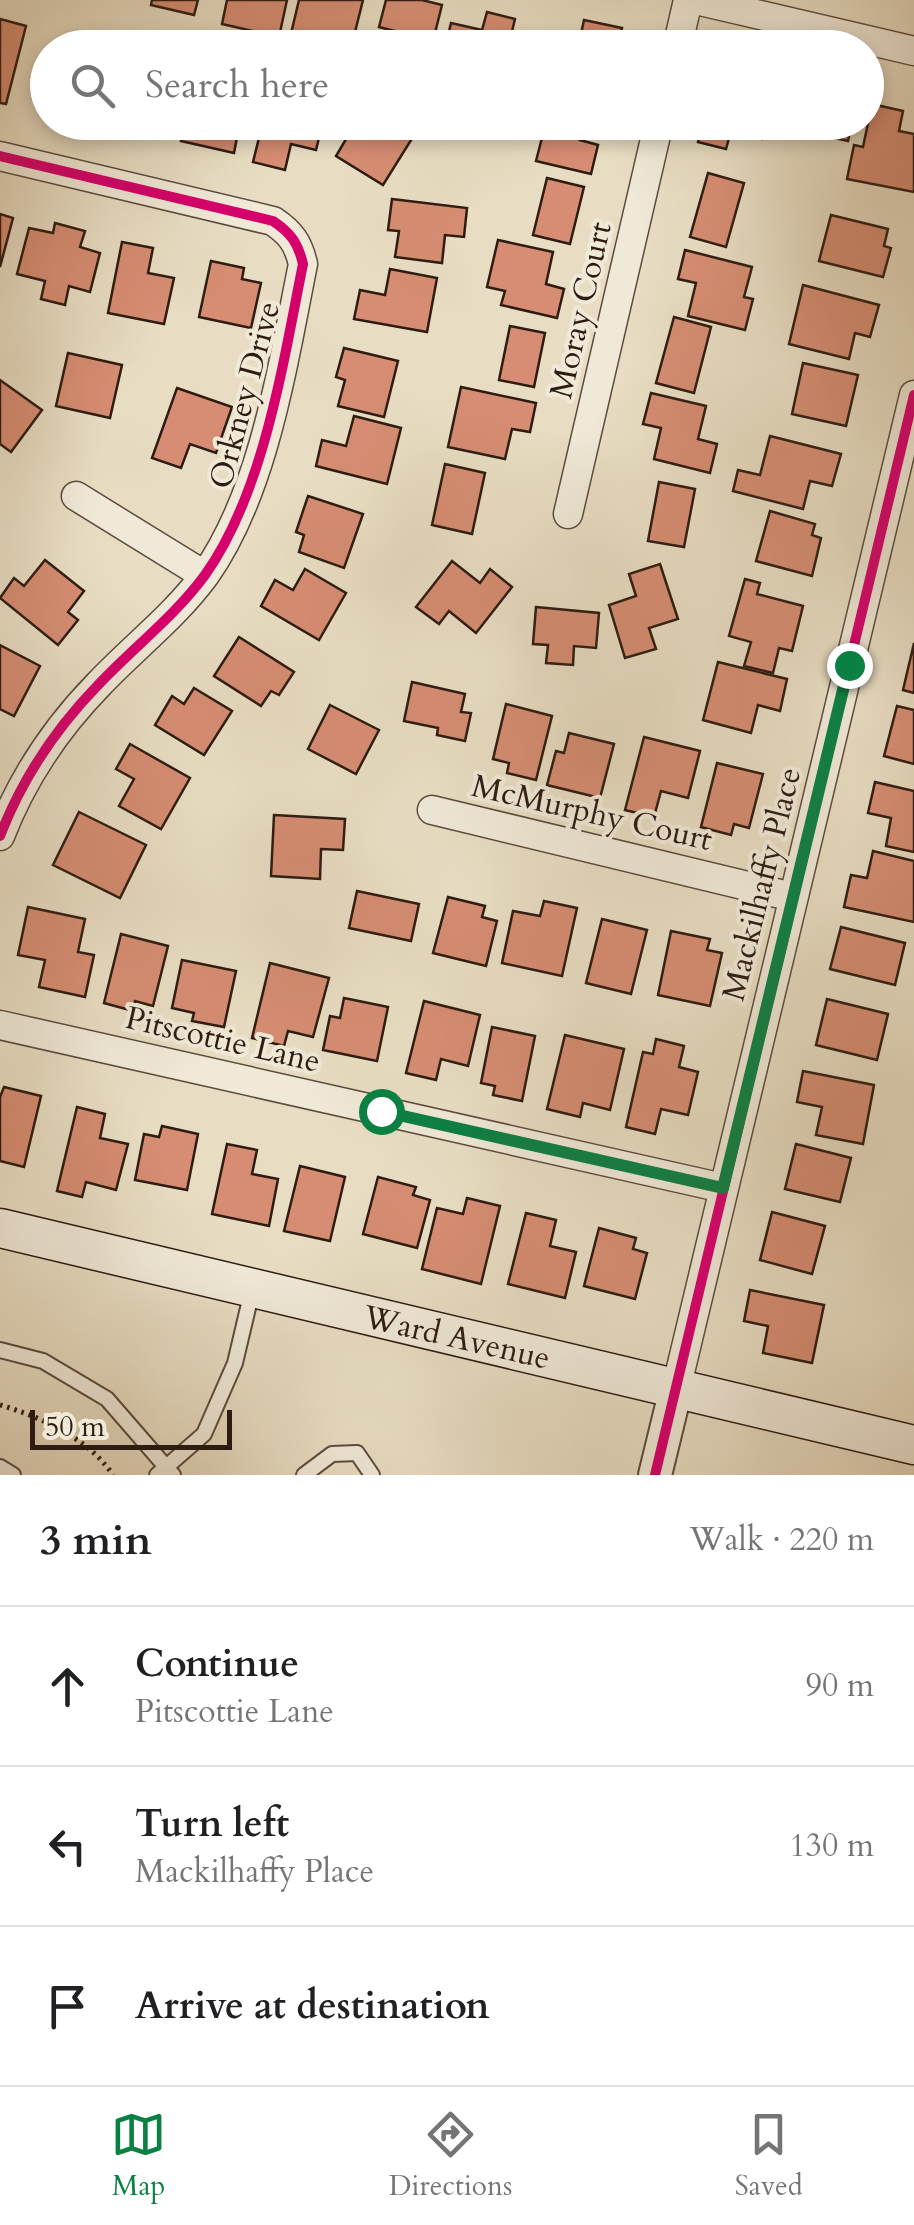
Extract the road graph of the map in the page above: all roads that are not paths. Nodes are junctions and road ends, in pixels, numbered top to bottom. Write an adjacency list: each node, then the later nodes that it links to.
1 (688, 0): 3 (street)
2 (696, 0): 4 (street)
3 (681, 30)
4 (822, 30)
5 (884, 45): 6 (street)
6 (914, 52)
7 (656, 140): 11 (street, Moray Court)
8 (0, 156): 12 (street, Orkney Drive)
9 (914, 395): 15 (street, Mackilhaffy Place)
10 (76, 496): 12 (street)
11 (568, 514)
12 (204, 576): 14 (street, Orkney Drive)
13 (432, 810): 15 (street, McMurphy Court)
14 (0, 836)
15 (794, 897): 17 (street, Mackilhaffy Place)
16 (0, 1025): 17 (street, Pitscottie Lane)
17 (723, 1188): 21 (street, Mackilhaffy Place)
18 (0, 1228): 19 (main road, Ward Avenue)
19 (253, 1288): 21 (main road, Ward Avenue); 24 (lane)
20 (0, 1350): 24 (lane)
21 (676, 1389): 22 (main road, Ward Avenue); 28 (street)
22 (914, 1445)
23 (0, 1467): 25 (lane)
24 (166, 1472)
25 (14, 1475)
26 (304, 1475): 27 (lane)
27 (372, 1475)
28 (655, 1475)

